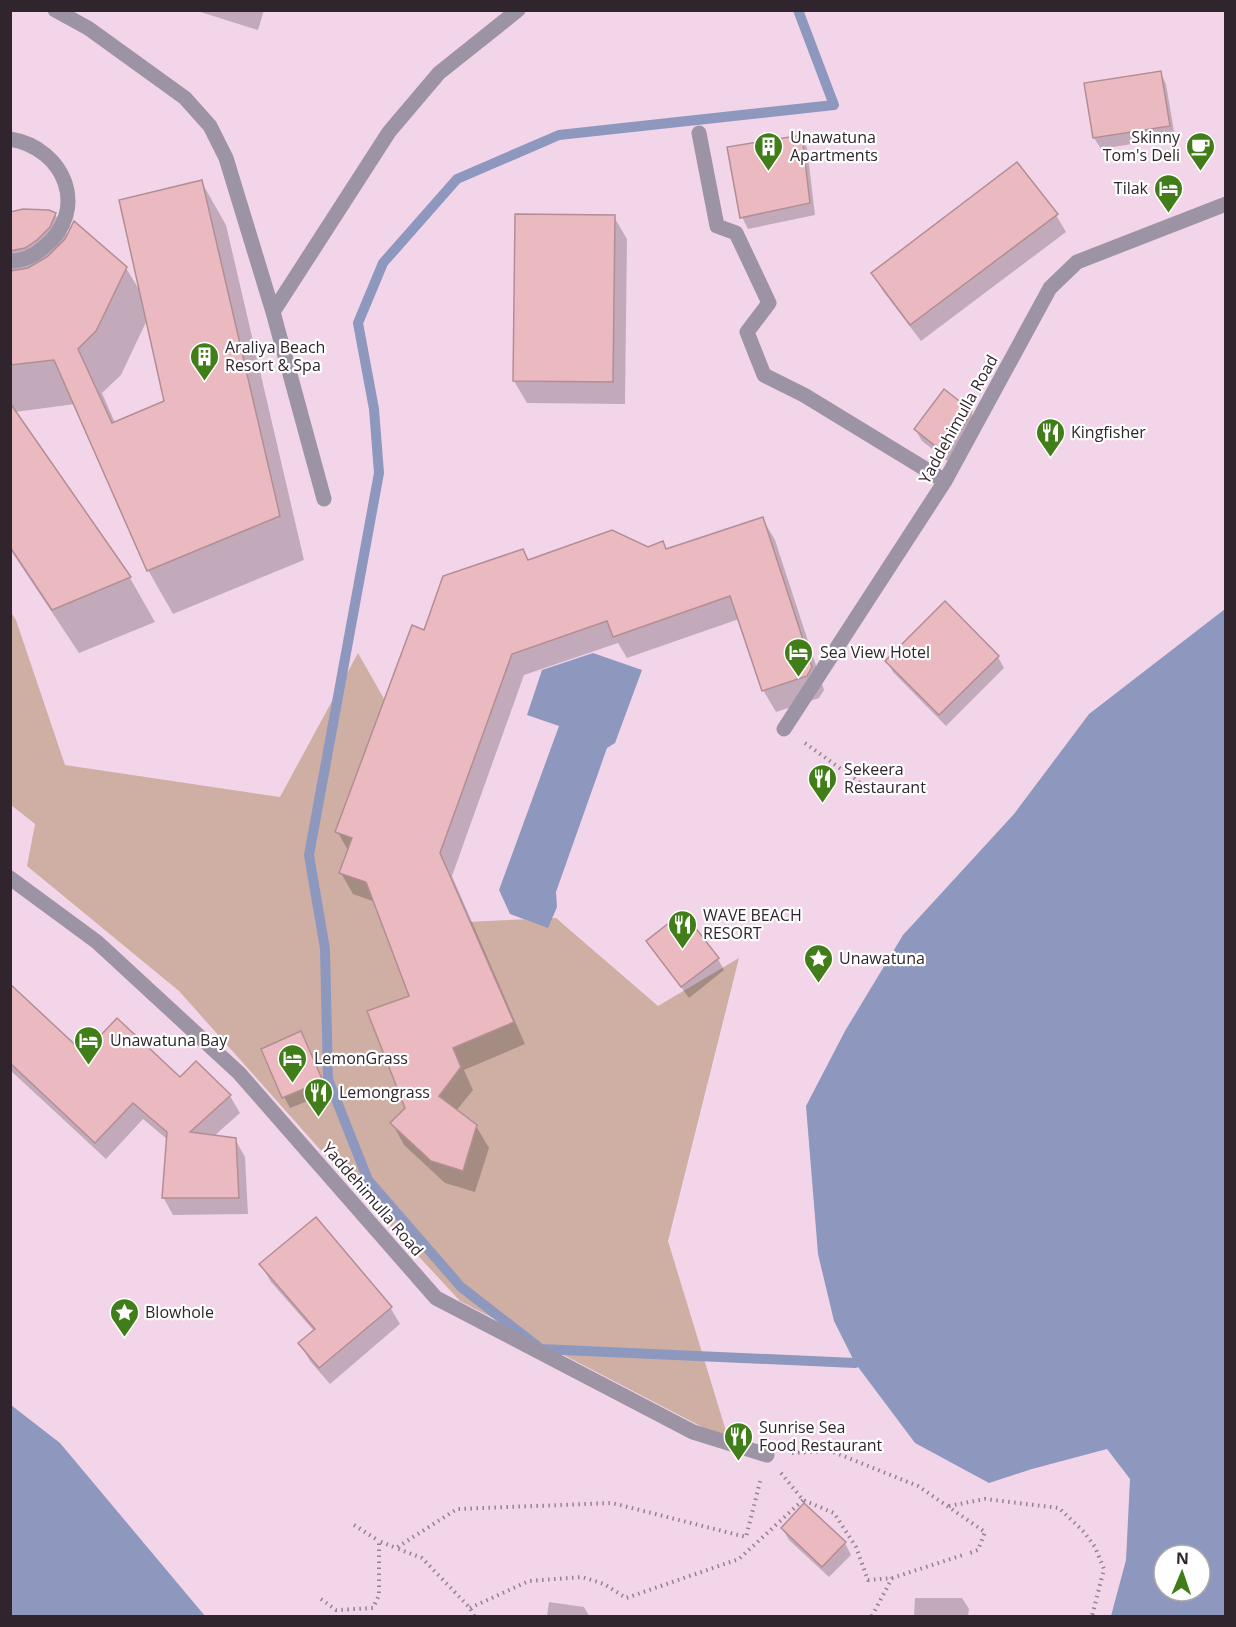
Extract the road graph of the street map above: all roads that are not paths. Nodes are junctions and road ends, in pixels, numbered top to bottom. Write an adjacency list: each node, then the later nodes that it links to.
1 (55, 10): 7 (street)
2 (518, 10): 7 (street)
3 (699, 133): 8 (street)
4 (10, 139): 6 (street)
5 (1226, 204): 8 (street, Yaddehimulla Road)
6 (10, 261)
7 (273, 312): 9 (street)
8 (945, 481): 10 (street, Yaddehimulla Road)
9 (324, 499)
10 (784, 729)
11 (10, 878): 12 (street, Yaddehimulla Road)
12 (767, 1455)

